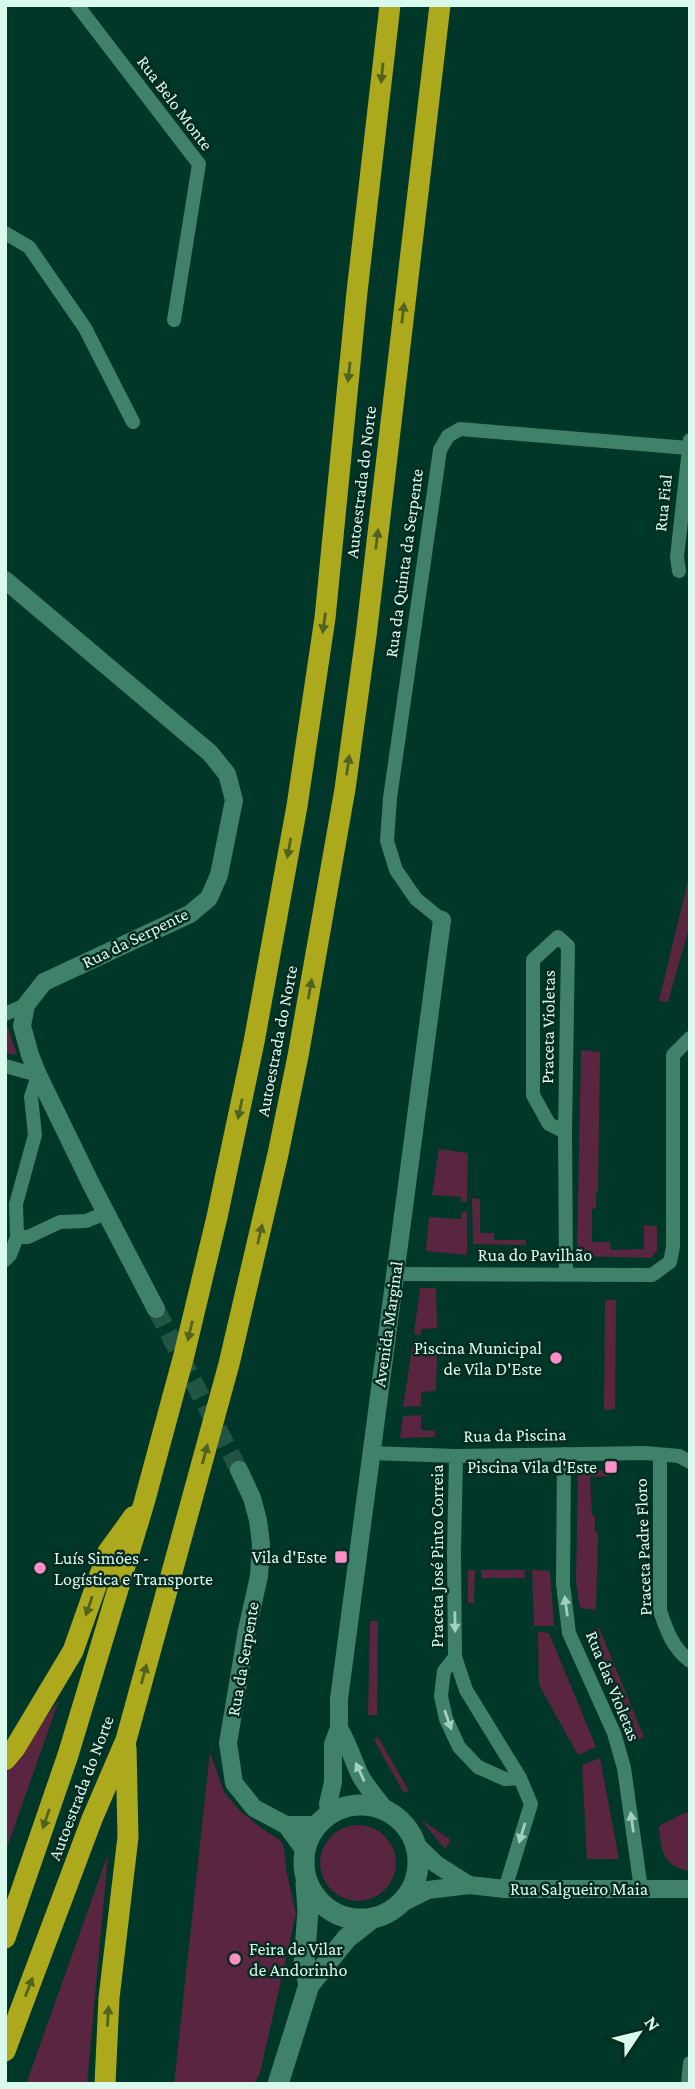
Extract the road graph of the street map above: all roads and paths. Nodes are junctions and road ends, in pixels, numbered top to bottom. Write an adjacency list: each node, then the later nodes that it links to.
1 (77, 5): 5 (street, Rua Belo Monte)
2 (390, 5): 29 (highway, Autoestrada do Norte, one-way to 29)
3 (440, 5): 33 (highway, Autoestrada do Norte, one-way to 3)
4 (5, 233): 6 (street)
5 (174, 320)
6 (133, 422)
7 (689, 443): 8 (street, Rua Fial); 10 (street, Rua da Quinta da Serpente)
8 (679, 571)
9 (5, 580): 11 (street, Rua da Serpente)
10 (442, 920): 20 (street, Avenida Marginal)
11 (26, 1005): 12 (street); 15 (street)
12 (5, 1014)
13 (690, 1038): 21 (street, Rua do Pavilhão)
14 (5, 1066): 15 (street)
15 (38, 1075): 17 (street); 18 (street)
16 (565, 1132): 16 (street, Praceta Violetas); 21 (street, Praceta Violetas)
17 (106, 1213): 18 (street); 22 (street)
18 (17, 1237): 19 (street)
19 (5, 1260)
20 (395, 1274): 21 (street, Rua do Pavilhão); 23 (street, Avenida Marginal)
21 (566, 1274)
22 (156, 1309)
23 (370, 1452): 26 (street, Rua da Piscina); 32 (street, Avenida Marginal)
24 (564, 1454): 25 (street, Rua da Piscina); 26 (street, Rua da Piscina); 44 (street, Rua das Violetas, one-way to 24)
25 (660, 1455): 27 (street, Praceta Padre Floro); 31 (street, Praceta Padre Floro)
26 (456, 1456): 30 (street, Praceta José Pinto Correia, one-way to 30)
27 (690, 1462)
28 (239, 1470): 38 (street, Rua da Serpente)
29 (144, 1503): 34 (highway, one-way to 34); 48 (highway, Autoestrada do Norte, one-way to 48)
30 (455, 1657): 35 (street, Praceta José Pinto Correia); 35 (street, Praceta José Pinto Correia, one-way to 35)
31 (690, 1661)
32 (339, 1728): 36 (street, Avenida Marginal, one-way to 32); 37 (street, Avenida Marginal)
33 (126, 1740): 50 (highway, Autoestrada do Norte, one-way to 33); 52 (highway, one-way to 33)
34 (5, 1760)
35 (520, 1779): 43 (street, Praceta José Pinto Correia, one-way to 43)
36 (387, 1812): 37 (main road); 39 (main road)
37 (323, 1820): 38 (street, Rua da Serpente); 40 (main road)
38 (286, 1825): 40 (street, Rua da Serpente)
39 (414, 1843): 42 (street, Rua Salgueiro Maia); 46 (main road)
40 (305, 1852): 41 (main road)
41 (305, 1875): 47 (main road); 49 (main road)
42 (469, 1885): 43 (street, Rua Salgueiro Maia); 46 (street, Rua Salgueiro Maia)
43 (505, 1889): 44 (street, Rua Salgueiro Maia)
44 (640, 1889): 45 (street, Rua Salgueiro Maia)
45 (690, 1889)
46 (400, 1904): 47 (main road)
47 (370, 1919): 49 (main road)
48 (5, 1938)
49 (309, 1985): 53 (main road)
50 (5, 2051)
51 (690, 2063): 54 (street)
52 (104, 2084)
53 (278, 2084)
54 (688, 2084)

